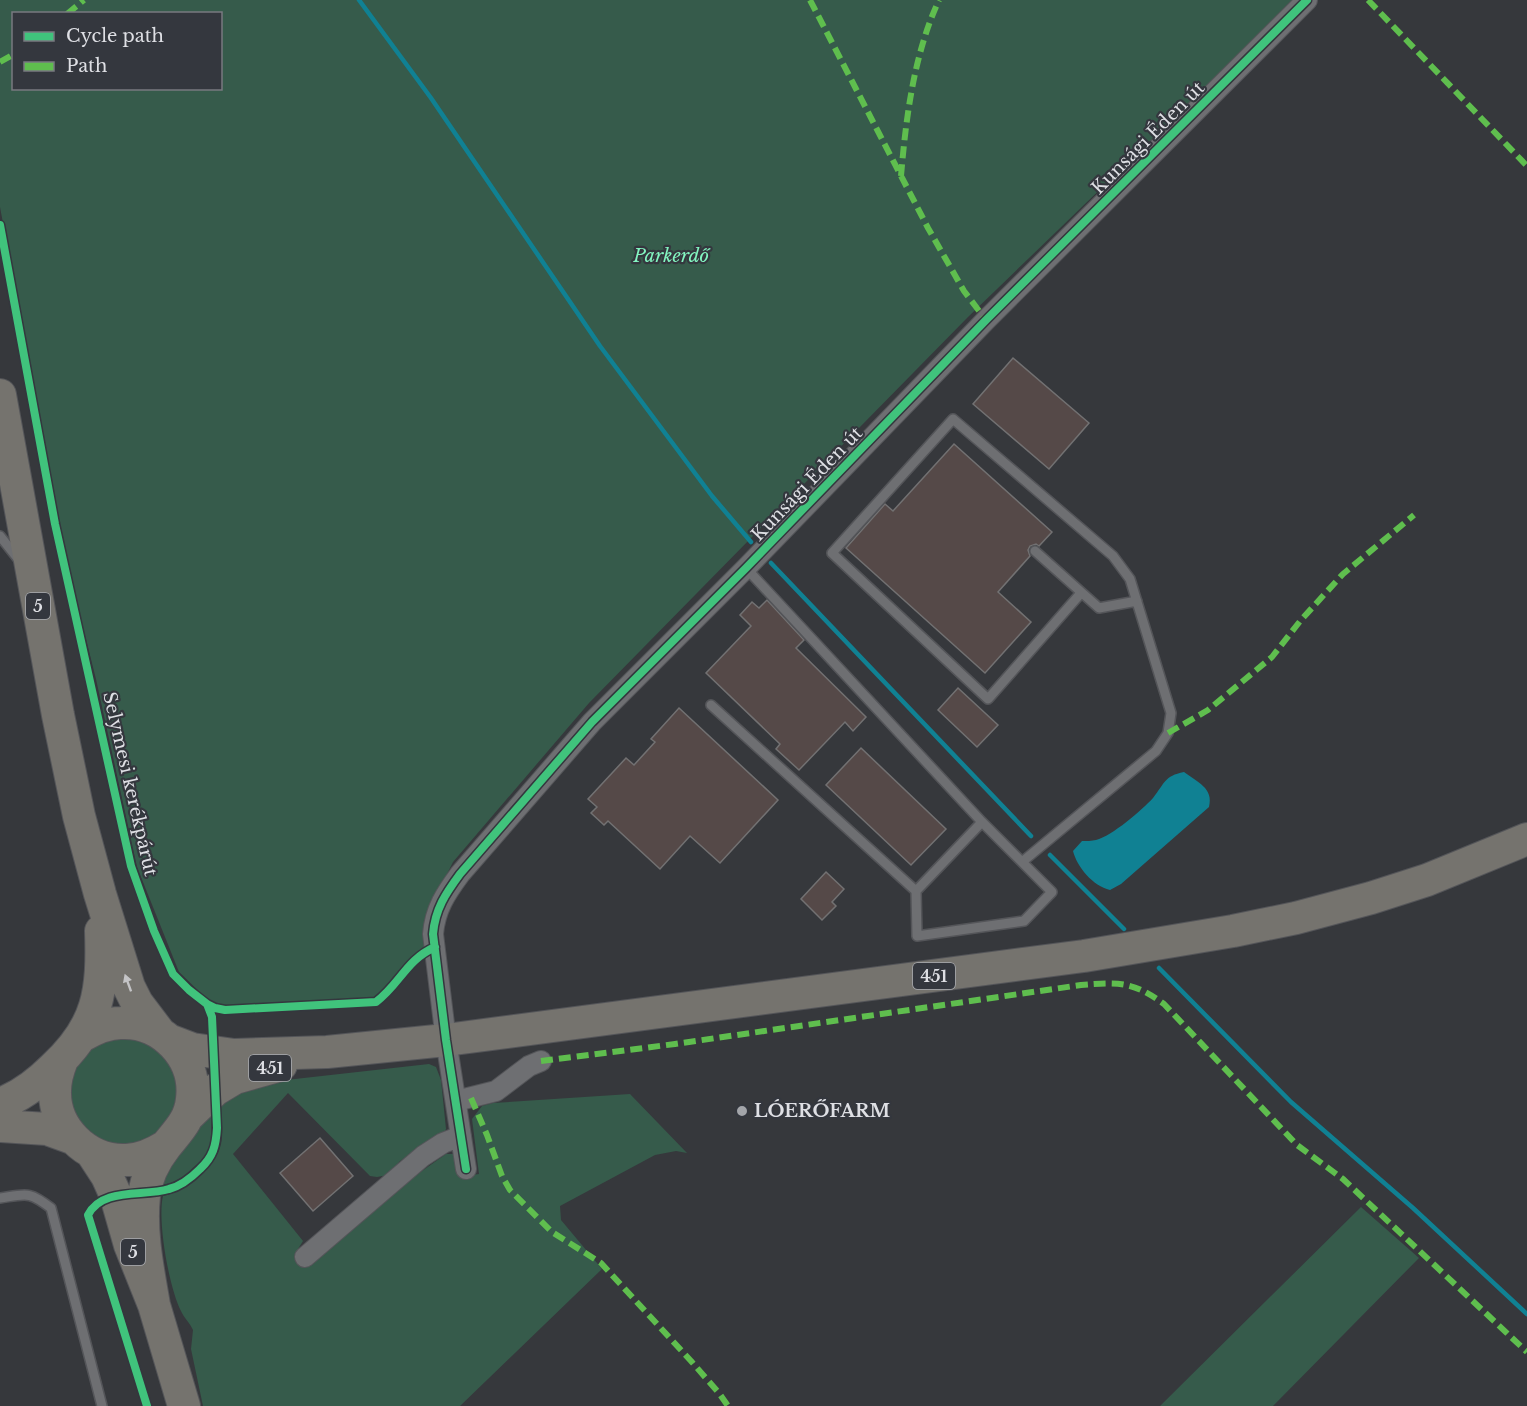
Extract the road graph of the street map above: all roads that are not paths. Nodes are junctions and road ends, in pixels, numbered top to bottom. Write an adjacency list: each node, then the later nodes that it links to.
1 (1307, 0): 5 (street, Kunsági Éden út)
2 (2, 419): 7 (main road, 5)
3 (0, 536): 7 (lane)
4 (1035, 551): 6 (lane)
5 (746, 568): 10 (lane); 17 (street, Kunsági Éden út)
6 (1081, 593): 8 (lane); 8 (lane)
7 (35, 594): 14 (main road, 5)
8 (1137, 601): 12 (lane)
9 (711, 705): 13 (lane)
10 (982, 822): 12 (lane); 13 (lane)
11 (1527, 839): 17 (main road, 451)
12 (1022, 862): 13 (lane)
13 (916, 891)
14 (100, 894): 15 (main road, 5); 16 (main road, 5, one-way to 14)
15 (82, 1036): 16 (main road, 5); 19 (main road, 5)
16 (165, 1037): 18 (main road, 451); 23 (main road, 5)
17 (446, 1040): 18 (main road, 451); 21 (street, Kunsági Éden út)
18 (327, 1052): 23 (main road, 451)
19 (62, 1060): 22 (main road); 26 (main road, 5)
20 (541, 1061): 21 (street)
21 (456, 1101): 25 (street, Kunsági Éden út)
22 (0, 1104)
23 (189, 1115): 27 (main road, 5)
24 (0, 1126): 26 (main road)
25 (461, 1136): 28 (street, Kunsági Éden út); 30 (street)
26 (82, 1146): 27 (main road, 5); 31 (main road, 5)
27 (166, 1146): 31 (main road, 5)
28 (466, 1169)
29 (0, 1197): 32 (lane)
30 (304, 1257)
31 (146, 1298): 33 (main road, 5)
32 (102, 1406)
33 (184, 1406)

